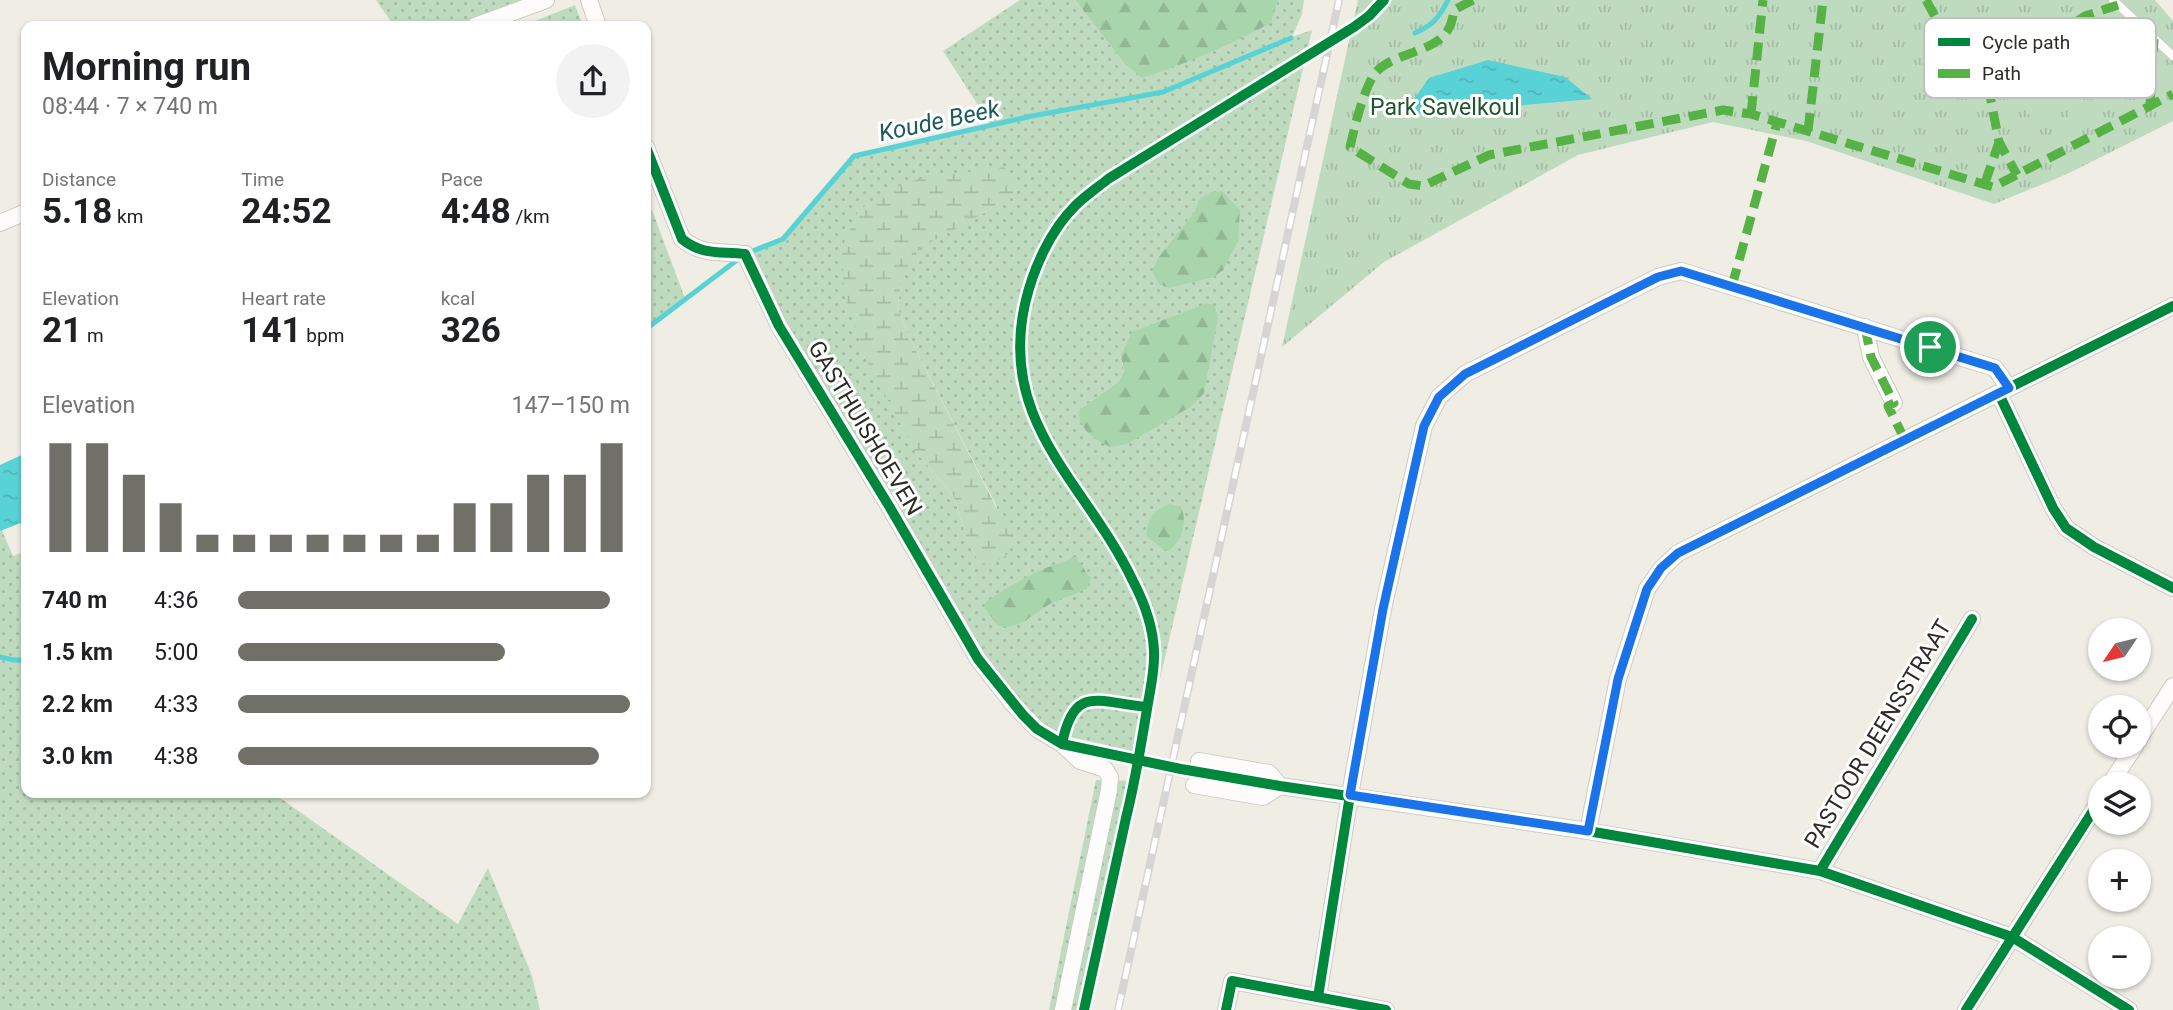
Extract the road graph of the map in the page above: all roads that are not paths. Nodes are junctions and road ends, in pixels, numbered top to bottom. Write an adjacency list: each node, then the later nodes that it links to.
1 (546, 0): 5 (street)
2 (589, 0): 6 (street)
3 (2113, 0): 4 (lane)
4 (2132, 18)
5 (489, 21)
6 (596, 21)
7 (2156, 40): 8 (lane)
8 (2173, 56)
9 (651, 160): 29 (street, GASTHUISHOEVEN)
10 (21, 214): 11 (street)
11 (0, 223)
12 (2173, 306): 14 (street)
13 (1864, 327): 14 (street); 15 (street); 23 (street)
14 (2004, 391): 16 (street); 25 (street)
15 (1894, 403)
16 (2173, 588)
17 (1972, 619): 26 (street, PASTOOR DEENSSTRAAT)
18 (2173, 686): 19 (street)
19 (2151, 720)
20 (1199, 761): 22 (street)
21 (1194, 785): 22 (street)
22 (1280, 786): 23 (street)
23 (1350, 795): 25 (street); 28 (street)
24 (2088, 819): 27 (street)
25 (1588, 831): 26 (street)
26 (1820, 871): 27 (street)
27 (2012, 937): 32 (street); 33 (street)
28 (1318, 997): 30 (street); 31 (street)
29 (1063, 1010)
30 (1226, 1010)
31 (1386, 1010)
32 (1966, 1010)
33 (2129, 1010)

